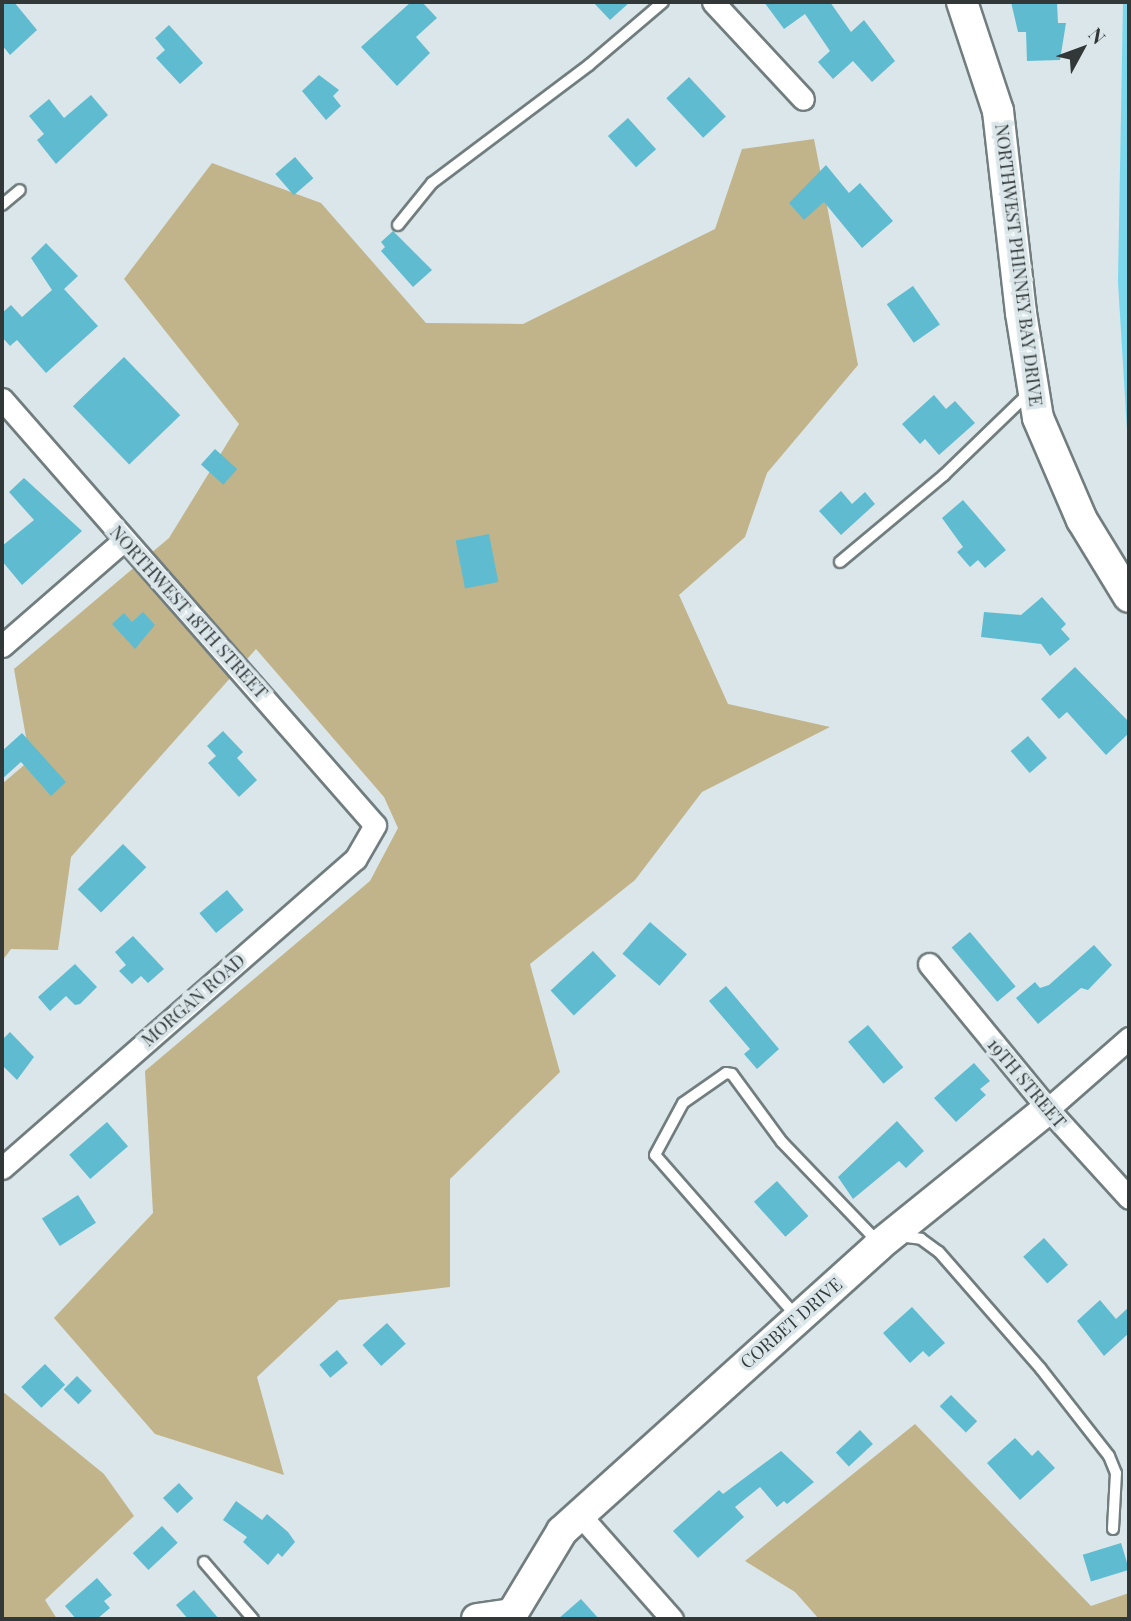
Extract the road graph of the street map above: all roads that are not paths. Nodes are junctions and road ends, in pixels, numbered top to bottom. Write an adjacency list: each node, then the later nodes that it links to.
1 (663, 2): 7 (lane)
2 (713, 2): 4 (street)
3 (961, 2): 8 (street, NORTHWEST PHINNEY BAY DRIVE)
4 (803, 100)
5 (20, 190): 6 (lane)
6 (2, 205)
7 (398, 225)
8 (1034, 388): 11 (lane); 12 (street, NORTHWEST PHINNEY BAY DRIVE)
9 (2, 399): 10 (street, NORTHWEST 18TH STREET)
10 (124, 540): 13 (street); 14 (street, NORTHWEST 18TH STREET)
11 (840, 562)
12 (1129, 597)
13 (2, 646)
14 (375, 825): 18 (street, MORGAN ROAD)
15 (929, 964): 17 (street, 19TH STREET)
16 (1129, 1038): 17 (street, CORBET DRIVE)
17 (1048, 1109): 19 (street, 19TH STREET); 20 (street, CORBET DRIVE)
18 (2, 1168)
19 (1129, 1198)
20 (886, 1239): 21 (street, CORBET DRIVE); 21 (lane); 23 (lane)
21 (797, 1317): 22 (street, CORBET DRIVE)
22 (580, 1515): 25 (street, CORBET DRIVE); 28 (street)
23 (1113, 1529)
24 (204, 1562): 26 (lane)
25 (511, 1616): 27 (street, CORBET DRIVE)
26 (253, 1619)
27 (477, 1619)
28 (672, 1619)

